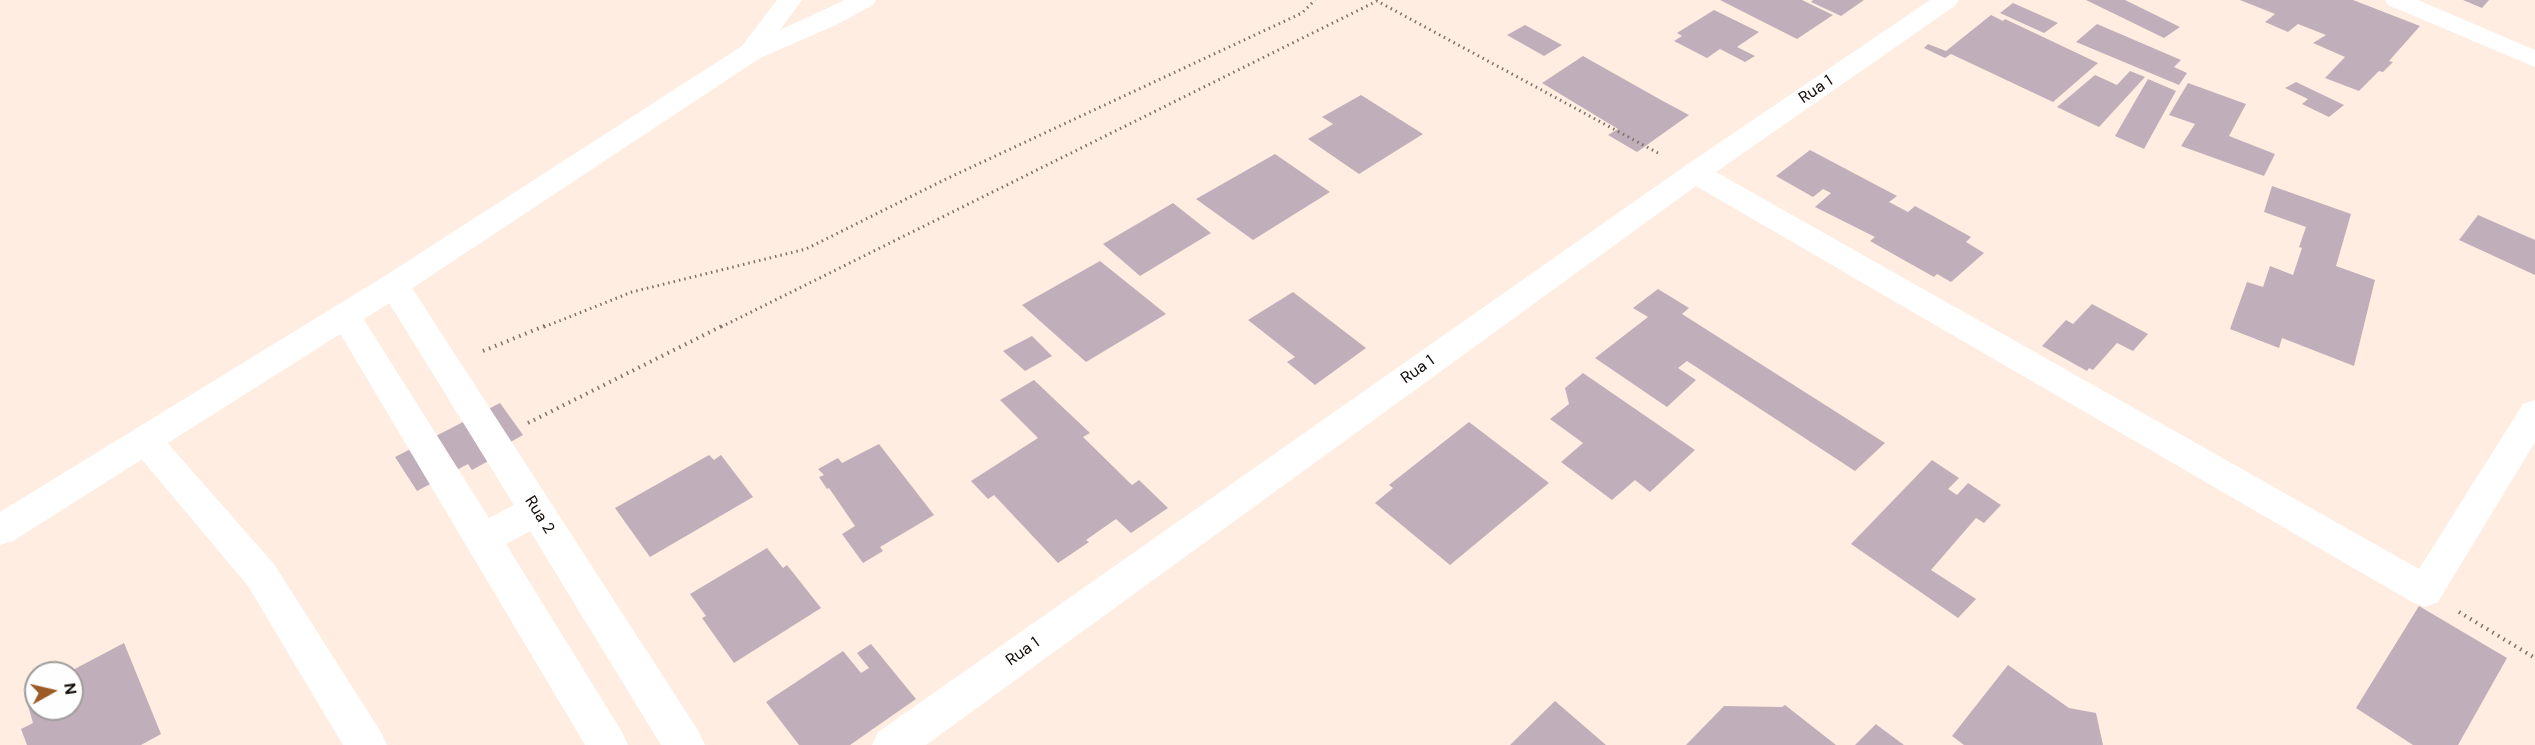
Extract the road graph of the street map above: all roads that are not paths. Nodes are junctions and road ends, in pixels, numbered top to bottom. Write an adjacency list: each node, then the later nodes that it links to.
1 (790, 0): 5 (street)
2 (864, 0): 5 (street)
3 (1947, 0): 7 (street, Rua 1)
4 (2397, 0): 6 (street)
5 (751, 52): 8 (street)
6 (2535, 59)
7 (1695, 173): 10 (street); 18 (street, Rua 1)
8 (394, 285): 9 (street); 12 (street, Rua 2)
9 (345, 315): 11 (street); 14 (street)
10 (2535, 413)
11 (145, 440): 13 (street); 15 (street)
12 (536, 510): 14 (street); 17 (street, Rua 2)
13 (0, 530)
14 (483, 539): 16 (street)
15 (366, 745)
16 (607, 745)
17 (684, 745)
18 (893, 745)

